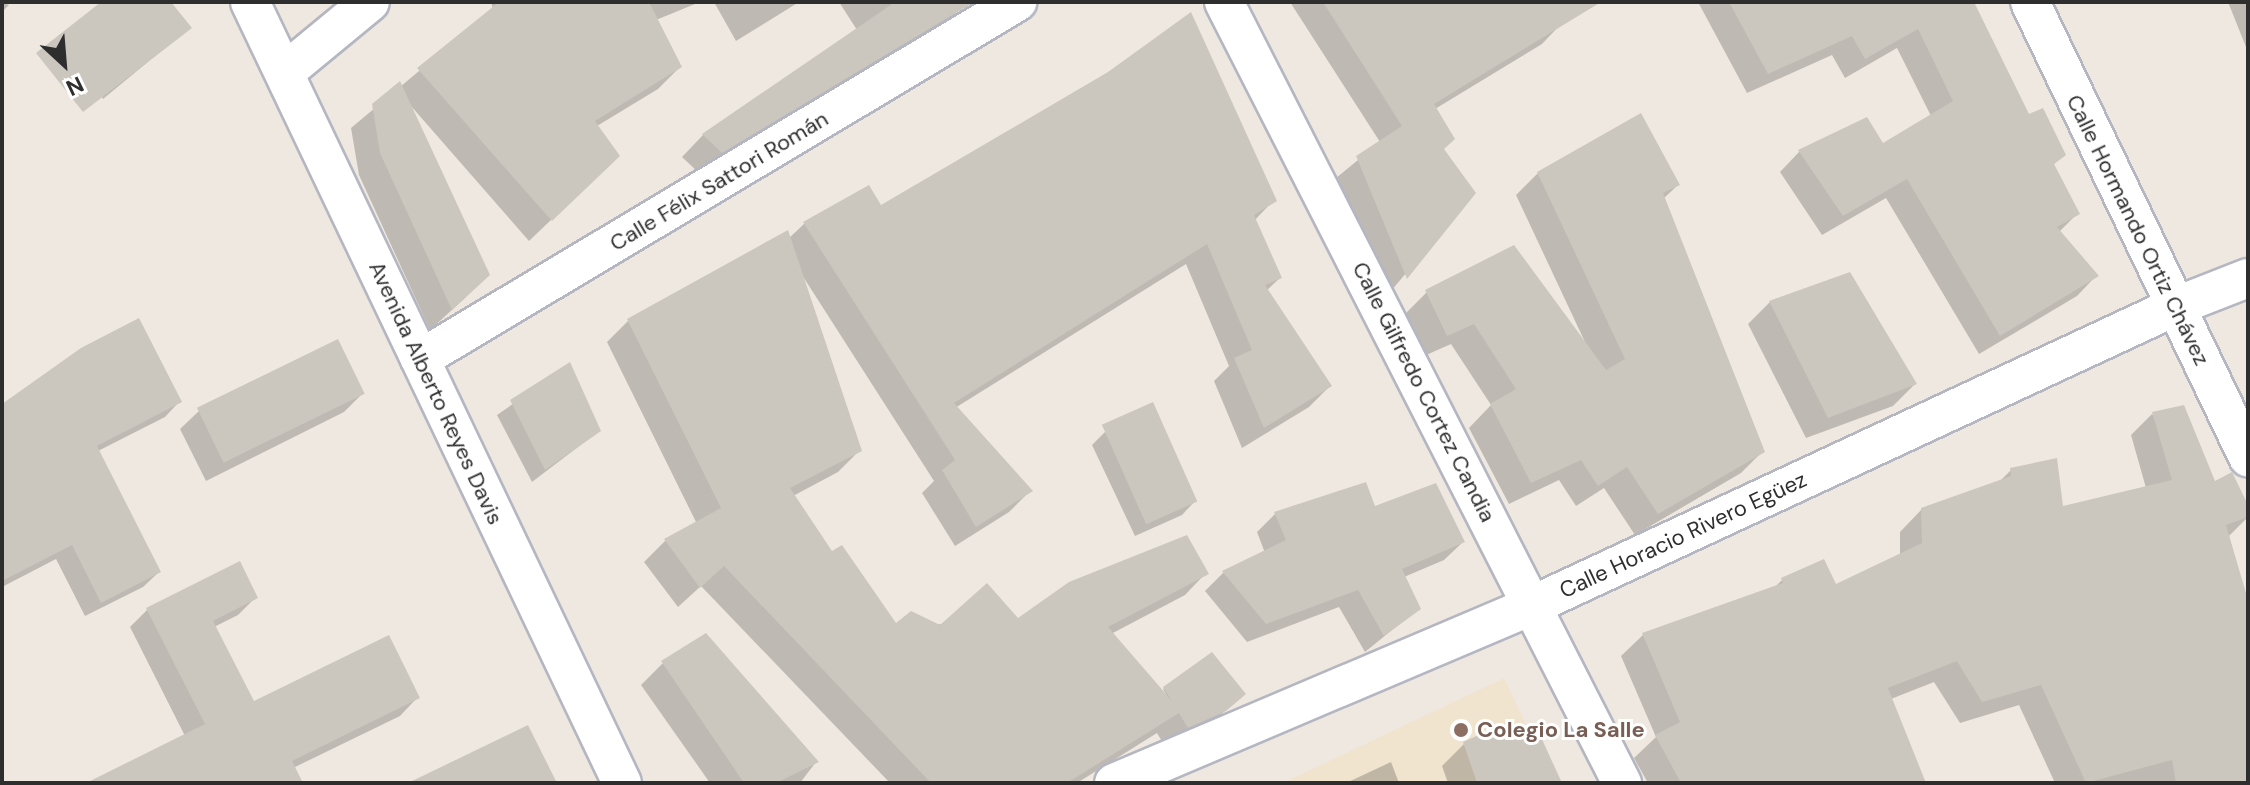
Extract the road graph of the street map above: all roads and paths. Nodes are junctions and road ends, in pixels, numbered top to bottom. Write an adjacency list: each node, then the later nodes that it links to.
1 (250, 2): 6 (street, Avenida Alberto Reyes Davis)
2 (370, 2): 6 (street)
3 (1017, 2): 9 (street, Calle Félix Sattori Román)
4 (1224, 2): 11 (street, Calle Gilfredo Cortez Candia)
5 (2030, 2): 8 (street, Calle Hormando Ortiz Chávez)
6 (285, 72): 9 (street, Avenida Alberto Reyes Davis)
7 (2248, 278): 8 (street, Calle Horacio Rivero Egüez)
8 (2174, 307): 10 (street, Calle Hormando Ortiz Chávez); 11 (street, Calle Horacio Rivero Egüez)
9 (420, 359): 12 (street, Avenida Alberto Reyes Davis)
10 (2248, 457)
11 (1533, 605): 13 (street, Calle Horacio Rivero Egüez); 14 (street, Calle Gilfredo Cortez Candia)
12 (622, 783)
13 (1114, 783)
14 (1622, 783)

